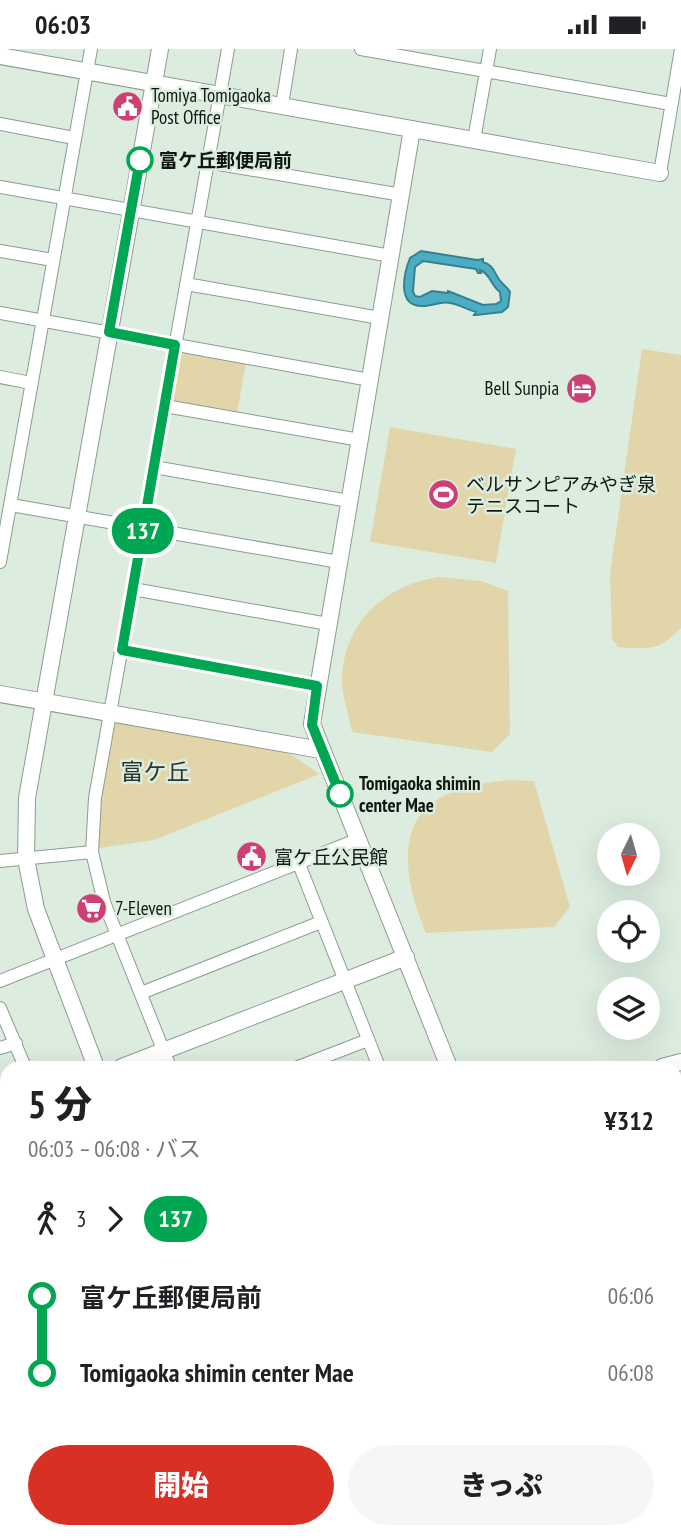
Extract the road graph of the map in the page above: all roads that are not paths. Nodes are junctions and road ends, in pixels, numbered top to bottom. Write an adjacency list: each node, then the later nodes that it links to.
1 (91, 49): 10 (street)
2 (160, 49): 11 (street)
3 (228, 49): 12 (street)
4 (292, 49): 14 (street)
5 (361, 49): 9 (street)
6 (490, 49): 9 (street)
7 (681, 49): 13 (street)
8 (0, 56): 10 (street)
9 (486, 71): 13 (street); 18 (street)
10 (87, 72): 11 (street); 17 (street)
11 (154, 83): 12 (street); 24 (street)
12 (220, 94): 14 (street); 19 (street)
13 (671, 104): 20 (street)
14 (282, 105): 16 (street)
15 (0, 124): 17 (street)
16 (412, 129): 18 (street); 22 (street)
17 (74, 138): 23 (street)
18 (474, 140): 20 (street)
19 (207, 162): 22 (street); 25 (street)
20 (660, 173)
21 (0, 187): 23 (street)
22 (401, 195): 27 (street)
23 (63, 198): 24 (street); 28 (street)
24 (131, 211): 25 (street); 33 (street)
25 (196, 222): 27 (street); 29 (street)
26 (0, 251): 28 (street)
27 (391, 256): 31 (street)
28 (53, 260): 32 (street)
29 (186, 284): 31 (street); 34 (street)
30 (0, 313): 32 (street)
31 (380, 318): 36 (street)
32 (43, 321): 33 (street); 37 (street)
33 (109, 332): 34 (street); 43 (street)
34 (175, 345): 36 (street); 38 (street)
35 (0, 377): 37 (street)
36 (370, 380): 39 (street)
37 (31, 383): 42 (street)
38 (165, 406): 39 (street); 40 (street)
39 (360, 440): 41 (street)
40 (154, 467): 41 (street); 44 (street)
41 (349, 501): 46 (street)
42 (11, 505): 43 (street); 45 (street)
43 (77, 516): 44 (street); 52 (street)
44 (144, 528): 46 (street); 47 (street)
45 (0, 562)
46 (339, 562): 48 (street)
47 (133, 589): 48 (street); 49 (street)
48 (328, 624): 50 (street)
49 (122, 650): 50 (street); 53 (street)
50 (317, 686): 54 (street)
51 (0, 694): 52 (street)
52 (45, 702): 53 (street); 57 (street)
53 (110, 713): 54 (street); 56 (street)
54 (321, 750): 55 (street)
55 (359, 839): 59 (street); 62 (street)
56 (92, 852): 57 (street); 61 (street)
57 (26, 859): 58 (street); 63 (street)
58 (0, 861)
59 (299, 864): 60 (street); 61 (street)
60 (321, 922): 64 (street); 66 (street)
61 (117, 935): 63 (street); 66 (street)
62 (406, 957): 64 (street); 78 (street)
63 (53, 959): 65 (street); 73 (street)
64 (346, 980): 68 (street); 71 (street)
65 (0, 981)
66 (141, 993): 71 (street)
67 (0, 1008): 69 (street)
68 (368, 1040): 76 (street); 77 (street)
69 (16, 1043): 70 (street); 72 (street)
70 (0, 1048)
71 (163, 1051): 74 (street); 75 (street)
72 (23, 1061)
73 (94, 1061)
74 (137, 1061)
75 (167, 1061)
76 (314, 1061)
77 (377, 1061)
78 (447, 1061)

